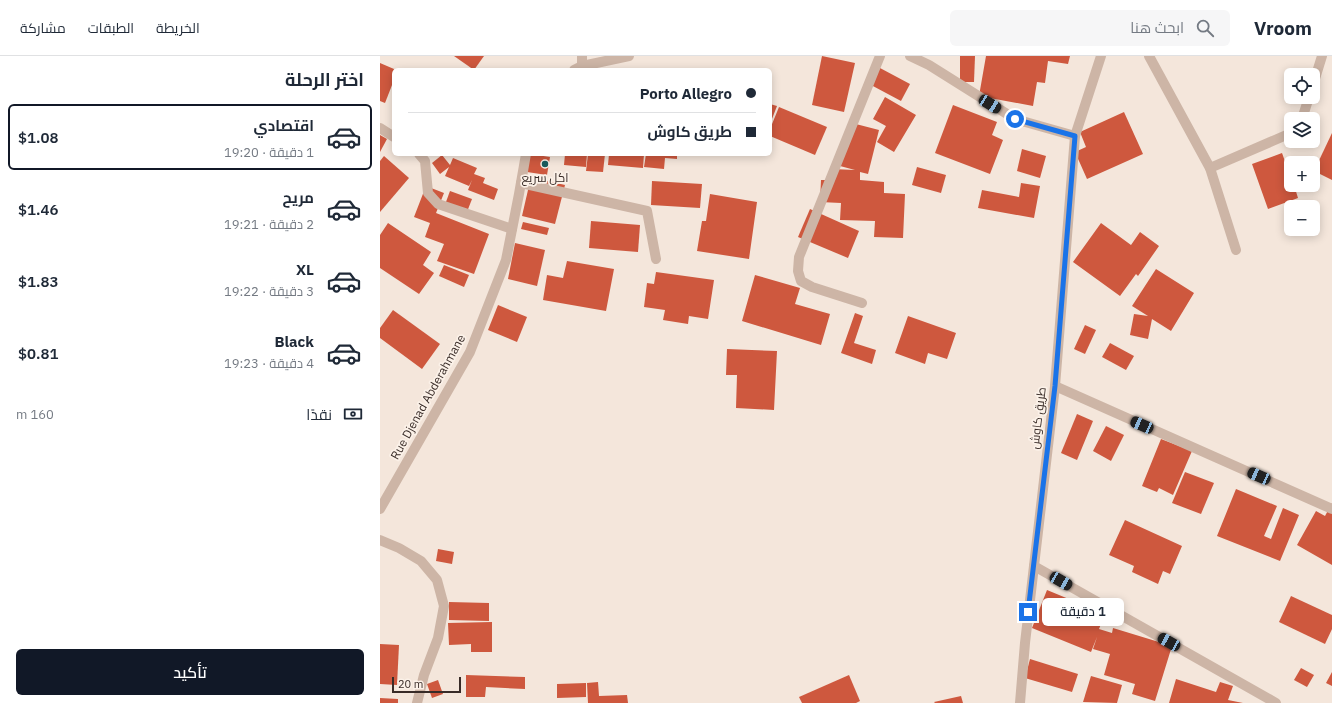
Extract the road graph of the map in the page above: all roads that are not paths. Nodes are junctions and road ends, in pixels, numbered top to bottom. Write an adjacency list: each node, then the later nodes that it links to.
1 (630, 56): 7 (street)
2 (880, 56): 20 (street)
3 (910, 56): 11 (street)
4 (1101, 56): 11 (street)
5 (1150, 56): 15 (street)
6 (1322, 56): 8 (street)
7 (579, 64)
8 (1318, 68)
9 (380, 128): 10 (street)
10 (392, 136)
11 (1075, 136): 21 (street, طريق كاوش)
12 (1284, 136): 15 (street)
13 (421, 156): 17 (street)
14 (526, 156): 16 (street, Rue Djenad Abderahmane)
15 (1210, 168): 18 (street)
16 (521, 183): 17 (street, Rue Djenad Abderahmane); 19 (street)
17 (512, 228): 22 (street, Rue Djenad Abderahmane)
18 (1236, 250)
19 (656, 259)
20 (862, 303)
21 (1055, 386): 23 (street); 25 (street, طريق كاوش)
22 (380, 509)
23 (1332, 509)
24 (380, 540): 26 (street)
25 (1034, 566): 27 (street, طريق كاوش); 28 (street)
26 (417, 703)
27 (1020, 703)
28 (1276, 703)

